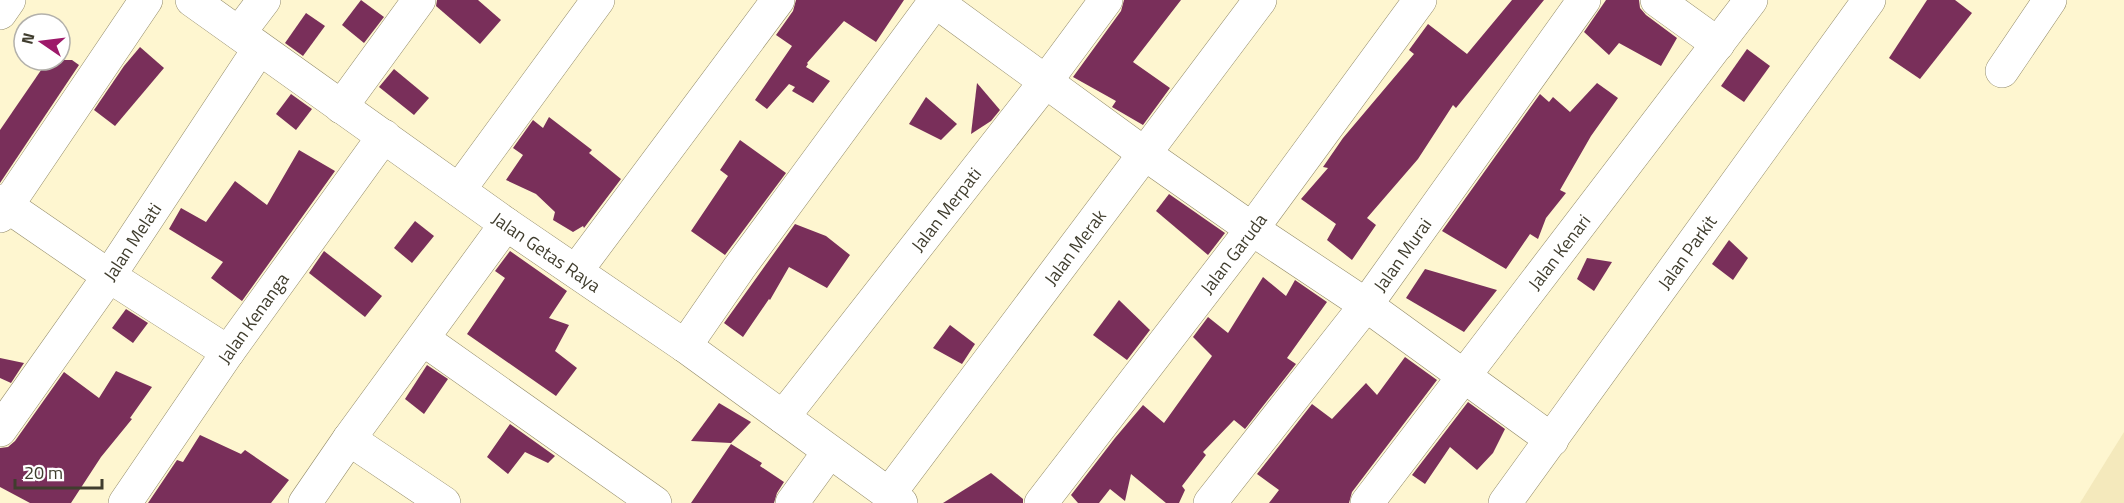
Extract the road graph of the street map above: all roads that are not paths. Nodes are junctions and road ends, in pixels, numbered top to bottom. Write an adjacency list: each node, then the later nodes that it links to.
1 (9, 0): 17 (street)
2 (146, 0): 26 (street)
3 (192, 0): 18 (street, Jalan Getas Raya)
4 (264, 0): 18 (street, Jalan Melati)
5 (418, 0): 22 (street)
6 (598, 0): 25 (street)
7 (778, 0): 29 (street)
8 (1106, 0): 21 (street, Jalan Merpati)
9 (1260, 0): 24 (street, Jalan Merak)
10 (1420, 0): 28 (street, Jalan Garuda)
11 (1584, 0): 31 (street, Jalan Murai)
12 (1657, 0): 19 (street)
13 (1751, 0): 19 (street, Jalan Kenari)
14 (1869, 0): 39 (street, Jalan Parkit)
15 (2050, 0): 20 (street)
16 (935, 1): 21 (street); 33 (street)
17 (0, 13)
18 (249, 41): 22 (street, Jalan Getas Raya); 30 (street, Jalan Melati)
19 (1718, 44): 35 (street, Jalan Kenari)
20 (2002, 71)
21 (1046, 81): 24 (street); 36 (street, Jalan Merpati)
22 (341, 107): 23 (street, Jalan Getas Raya)
23 (384, 136): 25 (street, Jalan Getas Raya); 34 (street, Jalan Kenanga)
24 (1145, 154): 28 (street); 41 (street, Jalan Merak)
25 (459, 190): 27 (street, Jalan Getas Raya)
26 (2, 208): 30 (street)
27 (506, 224): 29 (street, Jalan Getas Raya); 32 (street)
28 (1252, 229): 31 (street); 47 (street, Jalan Garuda)
29 (576, 272): 33 (street, Jalan Getas Raya)
30 (109, 276): 34 (street); 37 (street, Jalan Melati)
31 (1366, 305): 35 (street); 48 (street, Jalan Murai)
32 (423, 339): 38 (street); 45 (street)
33 (684, 346): 36 (street, Jalan Getas Raya)
34 (228, 352): 42 (street, Jalan Kenanga)
35 (1463, 375): 39 (street); 49 (street, Jalan Kenari)
36 (783, 417): 40 (street, Jalan Getas Raya)
37 (0, 430)
38 (349, 439): 43 (street); 44 (street)
39 (1552, 440): 50 (street, Jalan Parkit)
40 (829, 452): 41 (street, Jalan Getas Raya); 46 (street)
41 (895, 499)
42 (125, 503)
43 (305, 503)
44 (444, 503)
45 (655, 503)
46 (792, 503)
47 (1041, 503)
48 (1210, 503)
49 (1366, 503)
50 (1506, 503)

